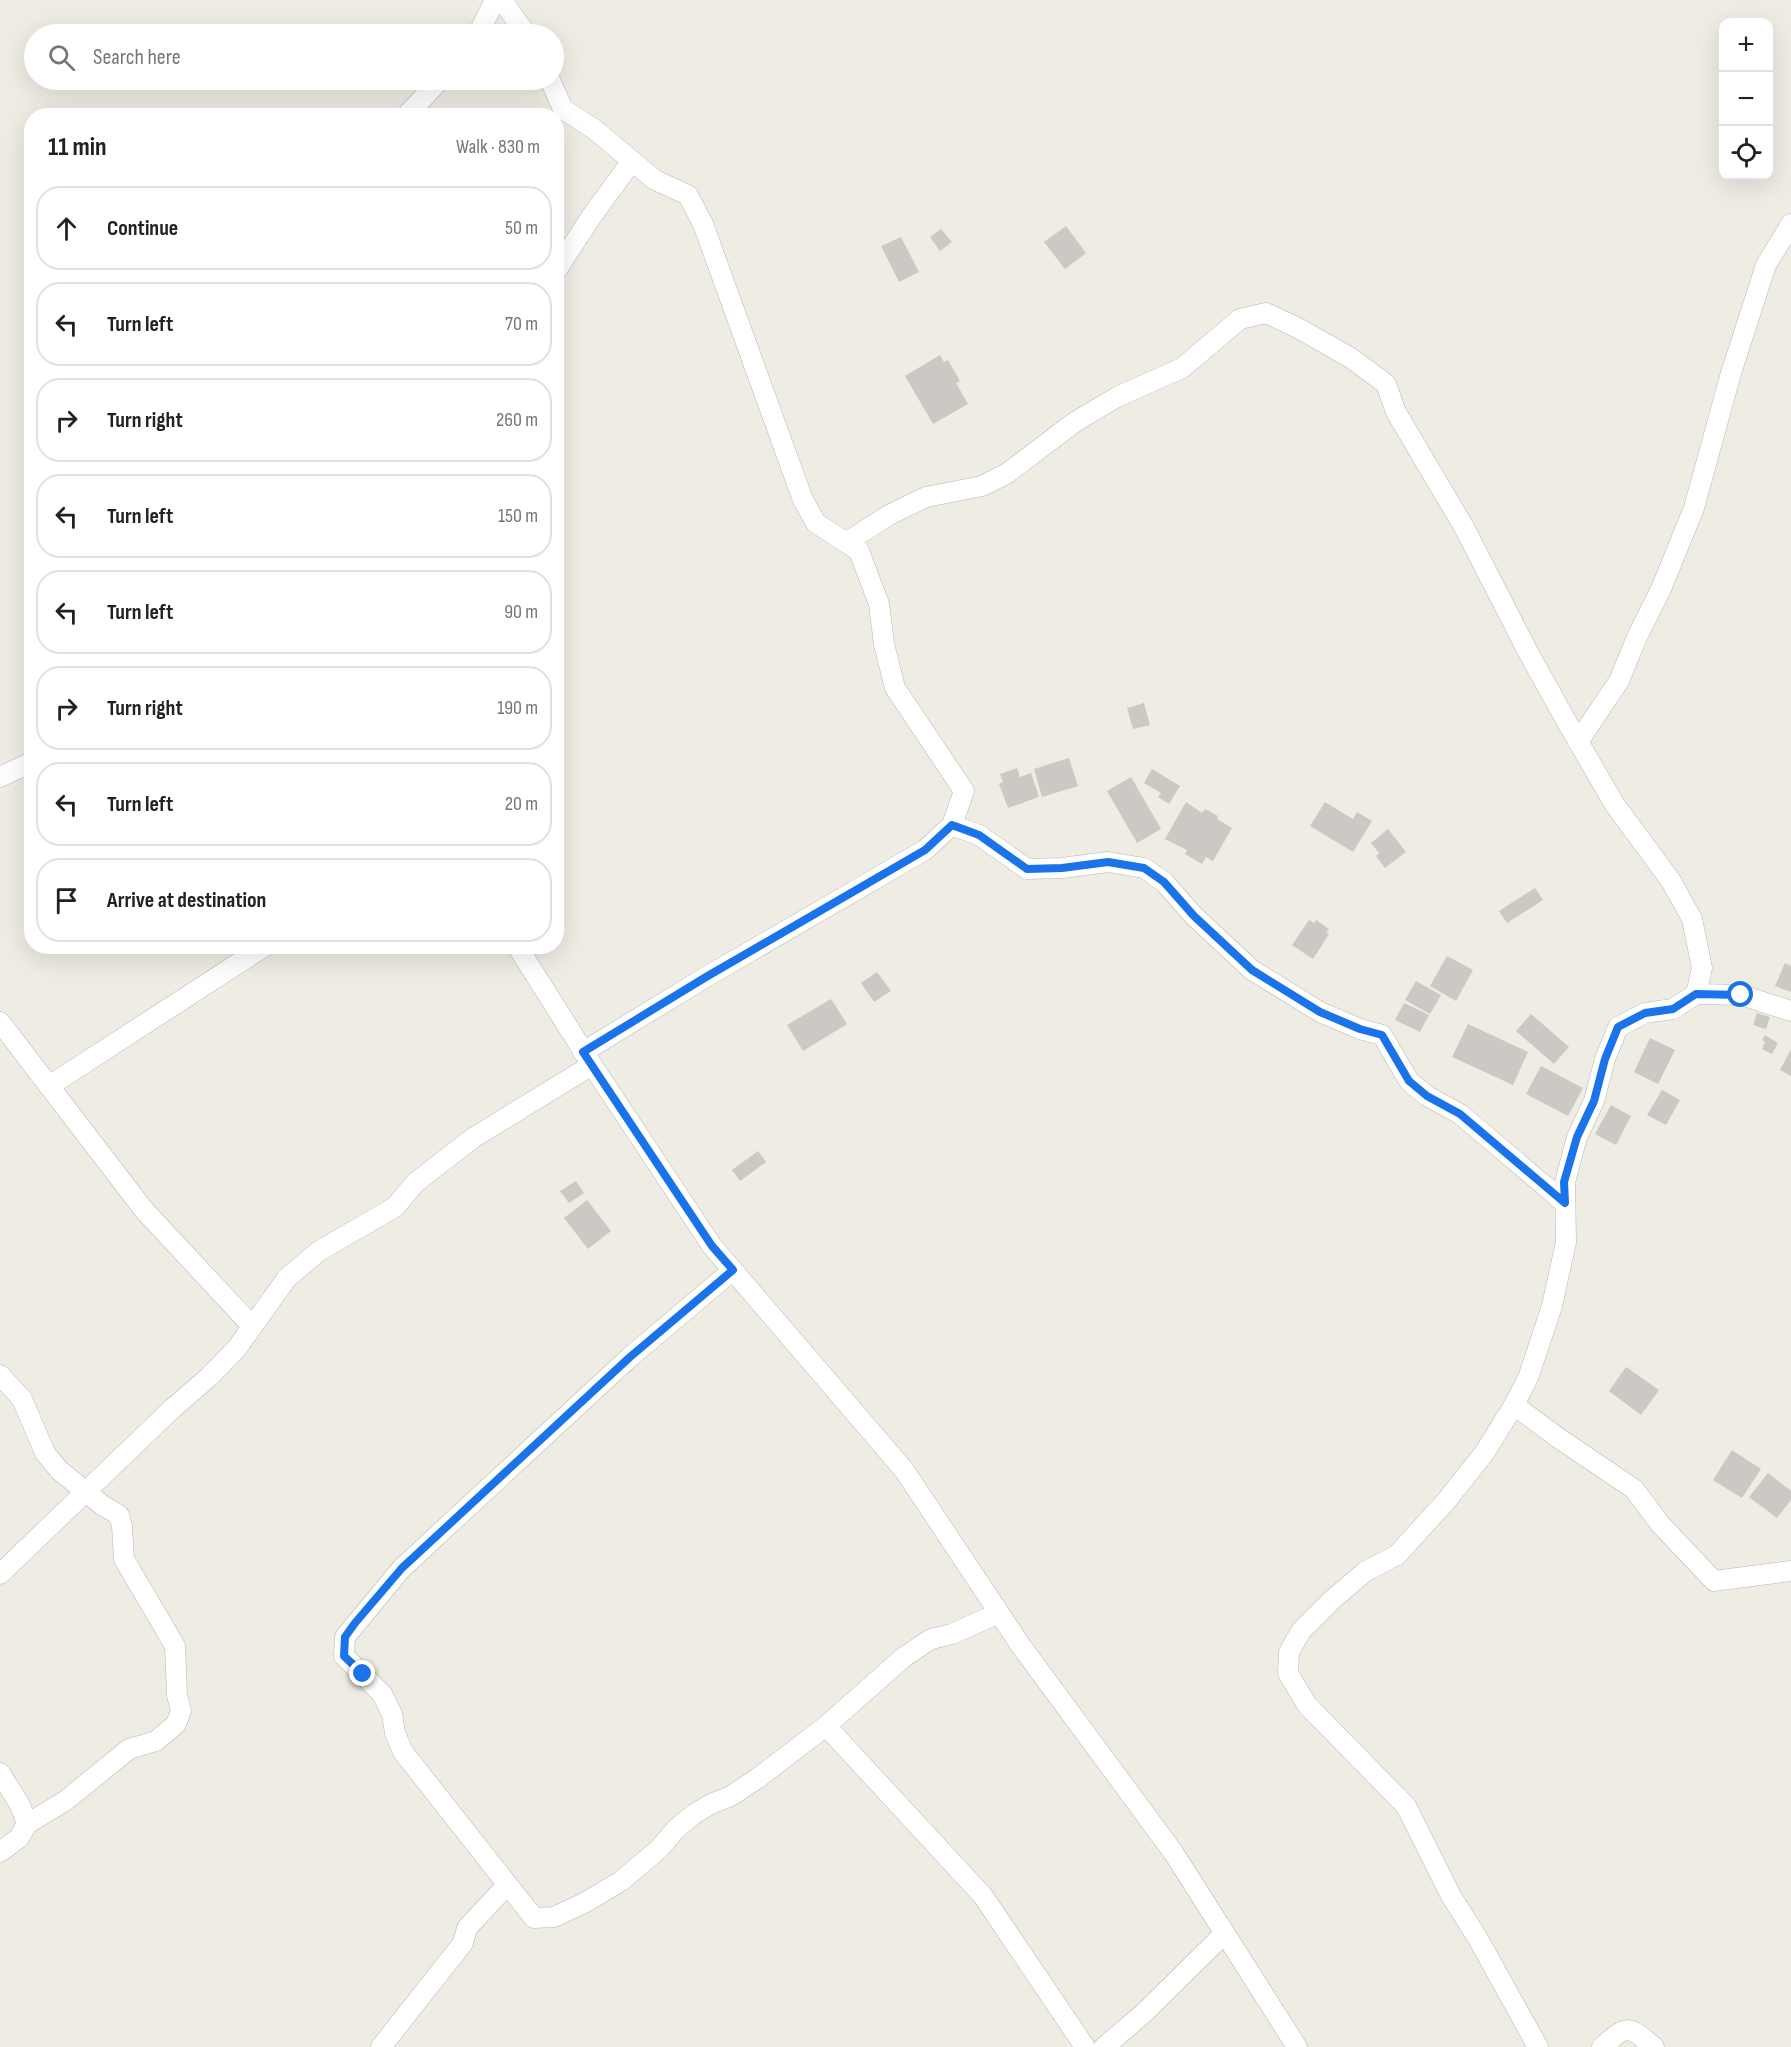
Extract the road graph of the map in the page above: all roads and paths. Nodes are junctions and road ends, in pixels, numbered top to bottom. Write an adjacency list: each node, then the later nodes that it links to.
1 (495, 0): 3 (street)
2 (502, 0): 4 (street)
3 (483, 24)
4 (519, 24)
5 (431, 90): 7 (street)
6 (554, 90): 8 (street)
7 (414, 108)
8 (562, 108)
9 (564, 110): 10 (street)
10 (632, 161): 12 (street); 13 (street)
11 (1791, 224): 14 (street)
12 (564, 259)
13 (847, 542): 14 (street); 17 (street)
14 (1578, 742): 20 (street)
15 (24, 766): 16 (street)
16 (0, 777)
17 (952, 825): 23 (street); 25 (street)
18 (254, 954): 24 (street)
19 (522, 954): 23 (street)
20 (1696, 994): 21 (street); 25 (street)
21 (1791, 1011)
22 (0, 1022): 24 (street)
23 (588, 1059): 26 (street); 27 (street)
24 (49, 1086): 27 (street)
25 (1565, 1203): 29 (street)
26 (733, 1270): 33 (street); 38 (street)
27 (252, 1326): 30 (street)
28 (0, 1375): 30 (street)
29 (1514, 1405): 31 (street); 44 (street)
30 (86, 1492): 32 (street); 36 (street)
31 (1791, 1571)
32 (0, 1574)
33 (999, 1613): 34 (street); 39 (street)
34 (826, 1726): 38 (street); 41 (street)
35 (0, 1773): 36 (street)
36 (27, 1824): 37 (street)
37 (0, 1852)
38 (507, 1885): 40 (street)
39 (1224, 1934): 42 (street); 43 (street)
40 (381, 2047)
41 (1085, 2047)
42 (1104, 2047)
43 (1297, 2047)
44 (1538, 2047)
45 (1602, 2047): 46 (street)
46 (1654, 2047)

